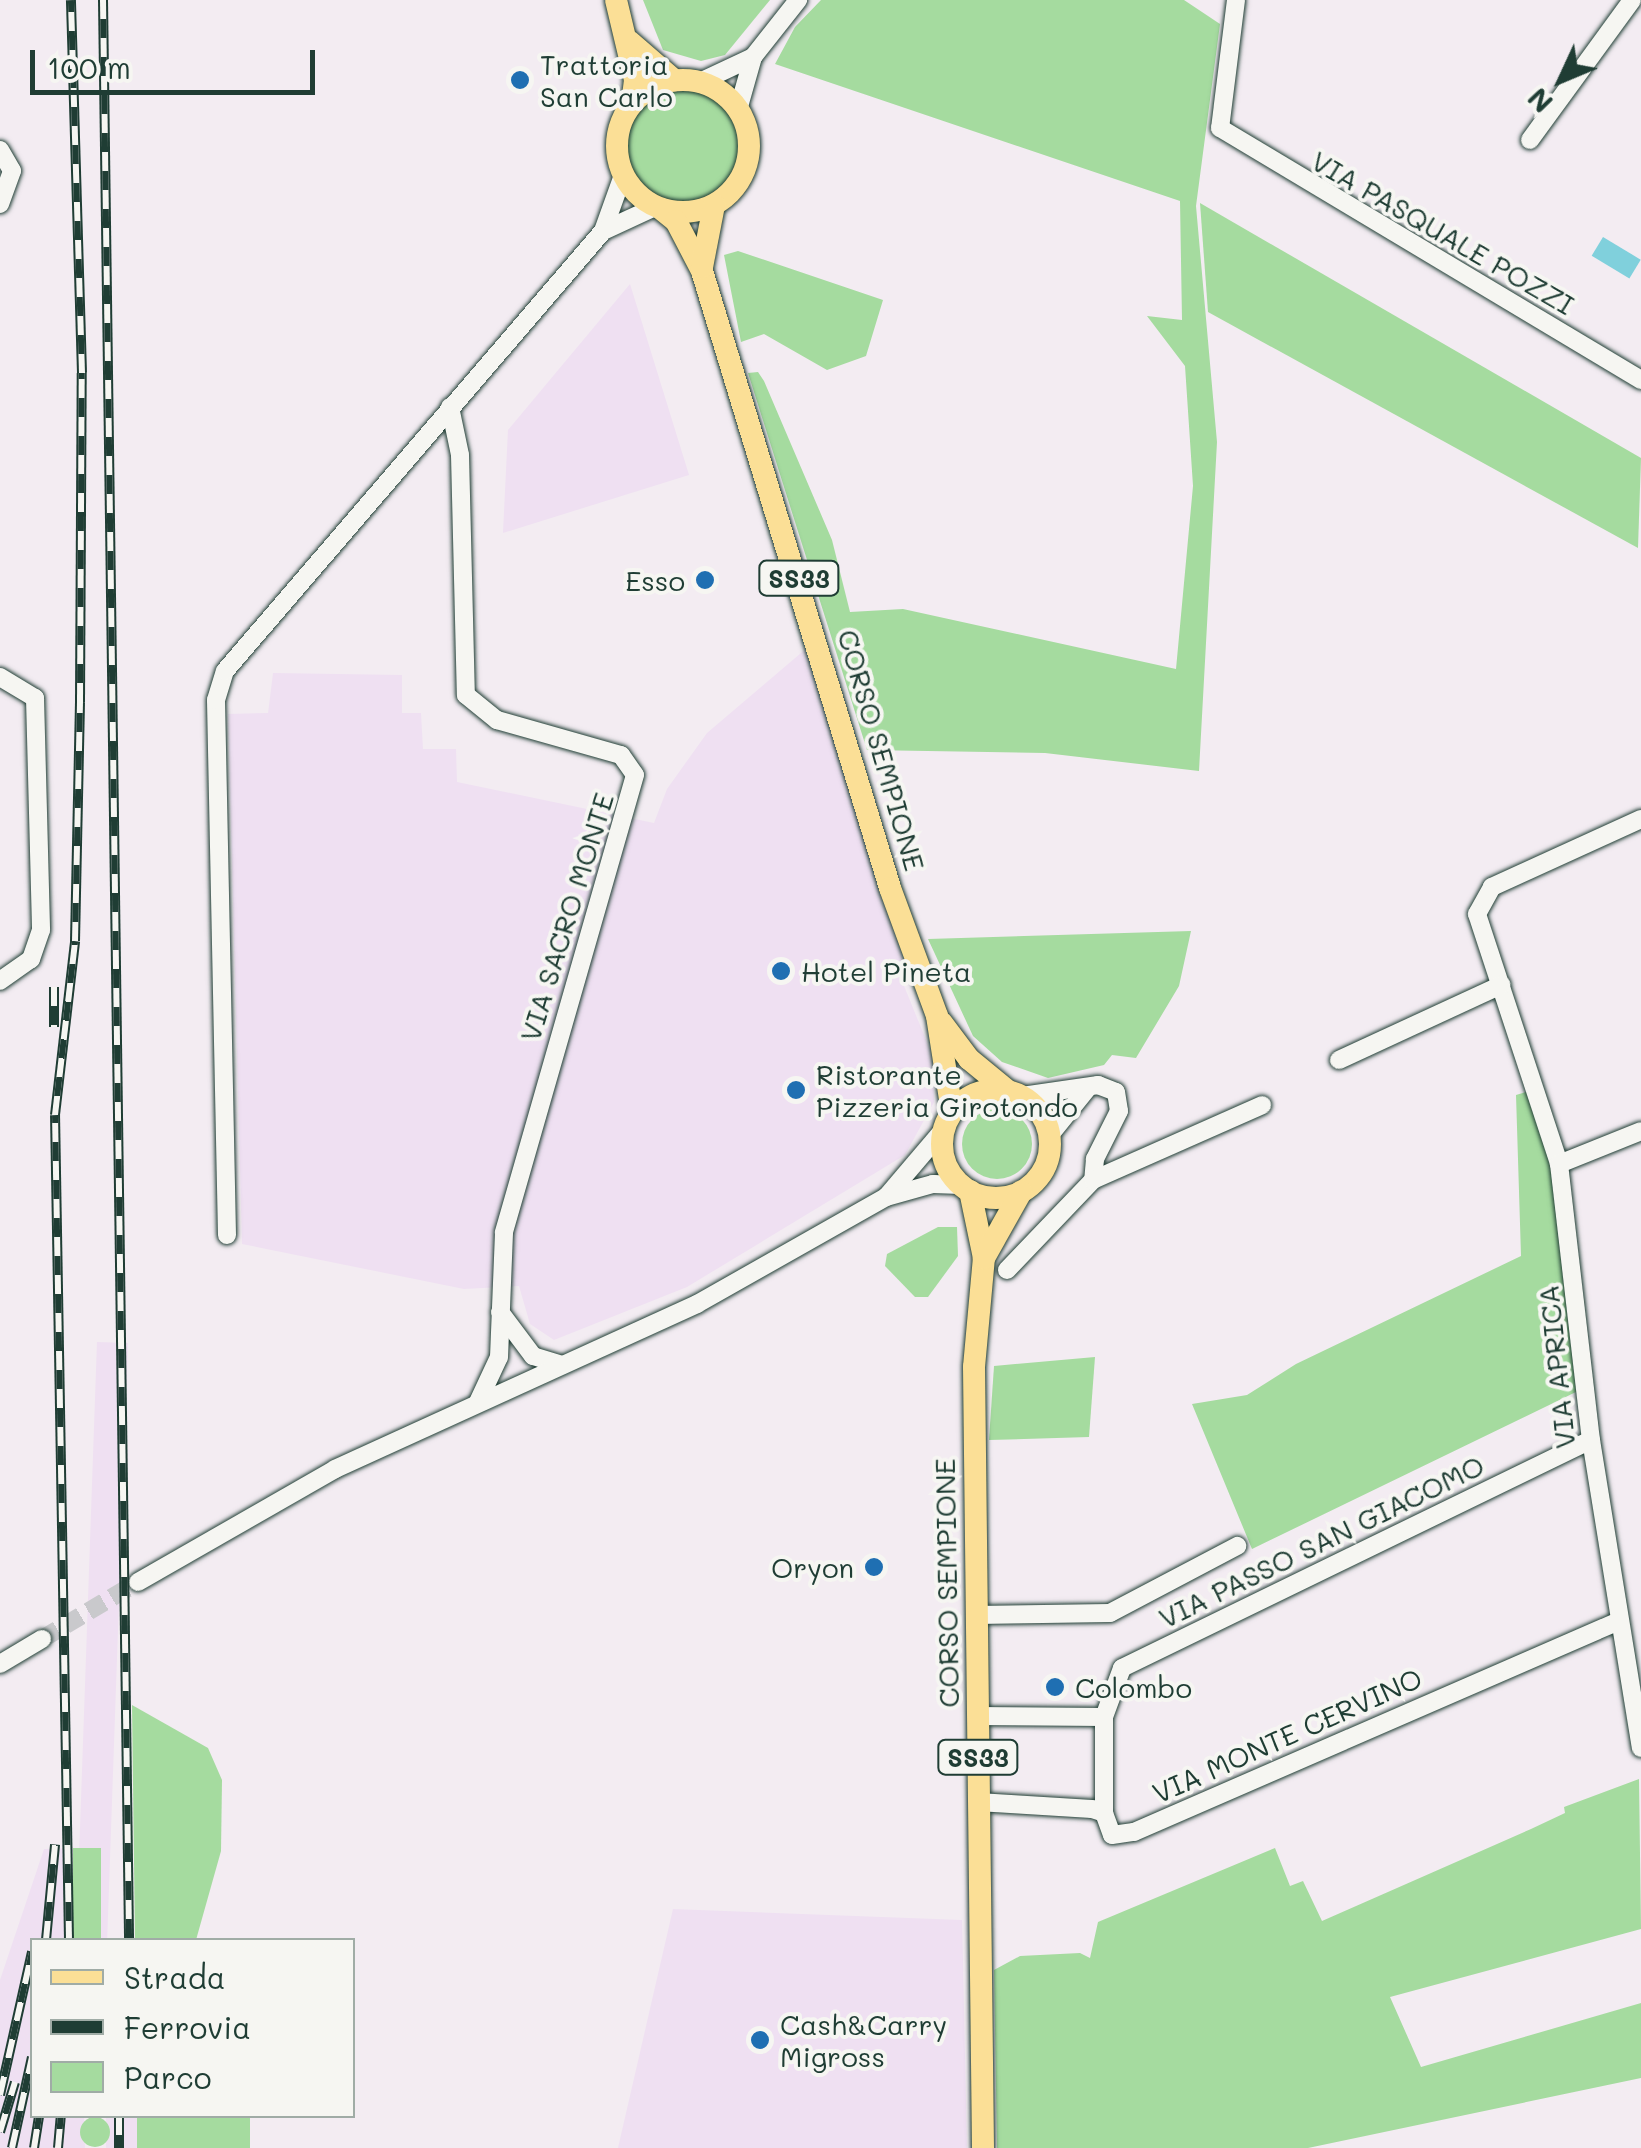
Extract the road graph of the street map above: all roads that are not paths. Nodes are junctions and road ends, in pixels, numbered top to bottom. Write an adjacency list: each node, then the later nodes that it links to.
1 (616, 0): 5 (main road)
2 (798, 0): 6 (street)
3 (1236, 0): 19 (street, VIA PASQUALE POZZI)
4 (1632, 0): 11 (street)
5 (629, 41): 7 (main road); 9 (main road)
6 (753, 57): 8 (street); 10 (street)
7 (674, 80): 8 (main road); 9 (main road)
8 (700, 82): 10 (main road)
9 (632, 104): 13 (main road)
10 (738, 110): 15 (main road)
11 (1530, 140)
12 (0, 150): 14 (street)
13 (623, 175): 16 (main road, SS33); 17 (street)
14 (0, 204)
15 (714, 205): 16 (main road); 18 (main road, SS33)
16 (658, 208): 17 (street); 18 (main road, SS33)
17 (603, 231): 20 (street)
18 (702, 270): 25 (main road, CORSO SEMPIONE / SS33)
19 (1641, 380)
20 (450, 407): 38 (street); 41 (street, VIA SACRO MONTE)
21 (0, 677): 23 (street)
22 (1641, 819): 24 (street, VIA APRICA)
23 (0, 981)
24 (1501, 985): 26 (street); 33 (street, VIA APRICA)
25 (937, 1016): 28 (main road, CORSO SEMPIONE / SS33); 30 (main road, CORSO SEMPIONE / SS33)
26 (1339, 1060)
27 (1087, 1088): 28 (street); 32 (street); 34 (street)
28 (1015, 1094): 30 (main road); 32 (main road)
29 (1262, 1105): 34 (street)
30 (948, 1120): 35 (main road); 37 (street)
31 (1641, 1131): 33 (street)
32 (1050, 1136): 36 (main road)
33 (1558, 1164): 44 (street, VIA APRICA)
34 (1093, 1180): 40 (street)
35 (965, 1188): 36 (main road); 37 (street); 39 (main road, CORSO SEMPIONE / SS33)
36 (1020, 1192): 39 (main road, CORSO SEMPIONE / SS33)
37 (886, 1196): 42 (street)
38 (227, 1235)
39 (984, 1258): 47 (main road, CORSO SEMPIONE / SS33)
40 (1007, 1270)
41 (500, 1312): 42 (street); 43 (street, VIA SACRO MONTE)
42 (562, 1365): 43 (street)
43 (478, 1402): 46 (street)
44 (1591, 1440): 48 (street, VIA APRICA); 52 (street, VIA PASSO SAN GIACOMO)
45 (1236, 1546): 47 (street)
46 (138, 1582)
47 (976, 1615): 51 (main road, CORSO SEMPIONE / SS33)
48 (1620, 1621): 53 (street, VIA APRICA); 55 (street, VIA MONTE CERVINO)
49 (42, 1639): 50 (street)
50 (0, 1664)
51 (977, 1716): 52 (street); 54 (main road, CORSO SEMPIONE / SS33)
52 (1104, 1717): 55 (street, VIA PASSO SAN GIACOMO)
53 (1641, 1748)
54 (978, 1802): 55 (street, VIA MONTE CERVINO); 56 (main road, CORSO SEMPIONE / SS33)
55 (1104, 1813)
56 (983, 2148)

